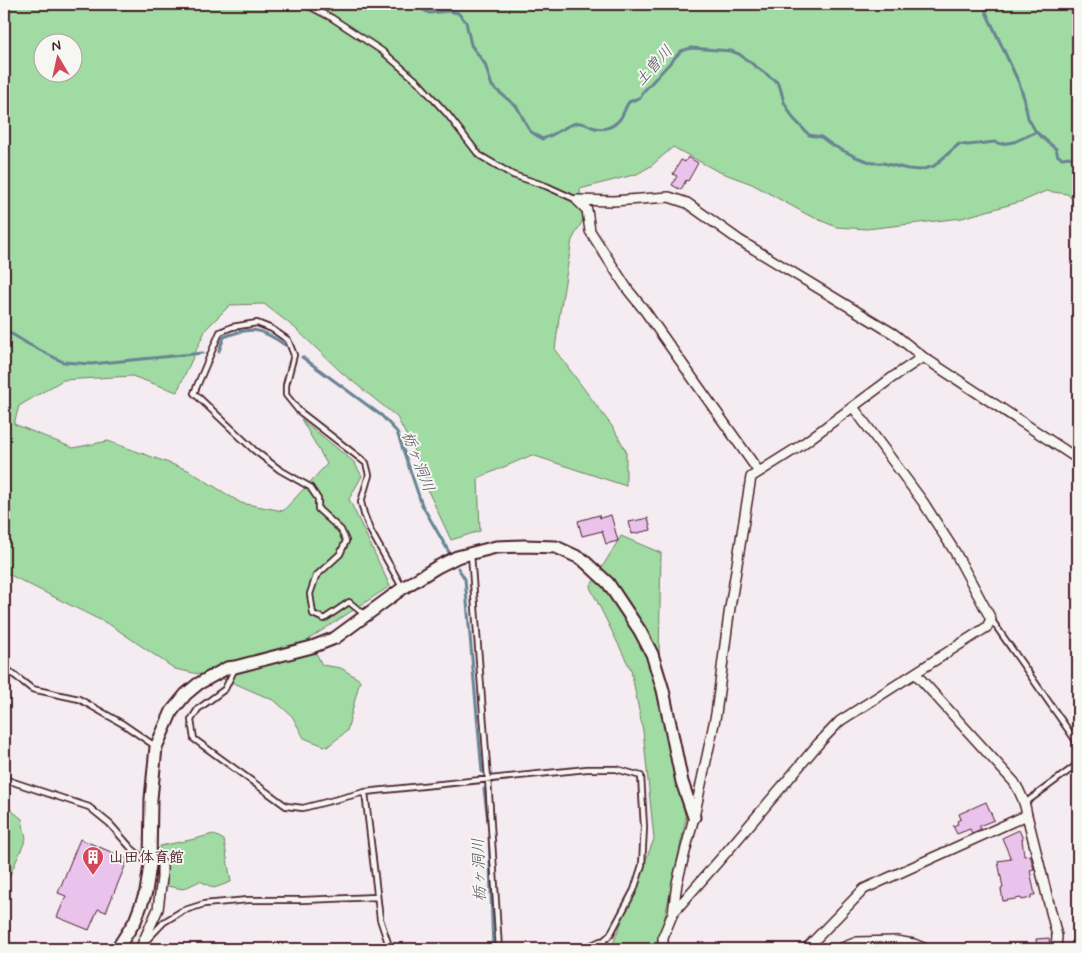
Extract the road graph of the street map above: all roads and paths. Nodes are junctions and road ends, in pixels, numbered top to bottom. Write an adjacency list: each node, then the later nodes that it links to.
1 (305, 4): 2 (lane)
2 (578, 200): 3 (street); 6 (street)
3 (923, 357): 4 (street); 5 (street)
4 (852, 407): 6 (street); 10 (street)
5 (1078, 459)
6 (759, 472): 22 (street)
7 (471, 553): 8 (street); 17 (lane); 22 (street)
8 (403, 588): 9 (street); 9 (lane)
9 (366, 616): 12 (street)
10 (992, 619): 13 (street); 14 (lane)
11 (4, 667): 15 (lane)
12 (235, 667): 15 (street); 19 (lane)
13 (915, 673): 20 (street); 26 (street)
14 (1078, 744)
15 (156, 747): 23 (street)
16 (1078, 764): 20 (lane)
17 (488, 779): 19 (lane); 27 (lane); 31 (lane)
18 (4, 780): 24 (lane)
19 (365, 792): 25 (lane)
20 (1025, 803): 21 (street)
21 (1027, 815): 34 (street); 37 (street)
22 (694, 818): 26 (street)
23 (150, 853): 24 (street); 28 (street)
24 (150, 865): 29 (street)
25 (377, 897): 28 (lane); 30 (lane)
26 (672, 913): 33 (street)
27 (604, 946): 32 (street)
28 (140, 948)
29 (117, 949)
30 (390, 949)
31 (499, 949)
32 (588, 949)
33 (663, 949)
34 (806, 949)
35 (839, 949): 36 (street)
36 (926, 949)
37 (1056, 949)

